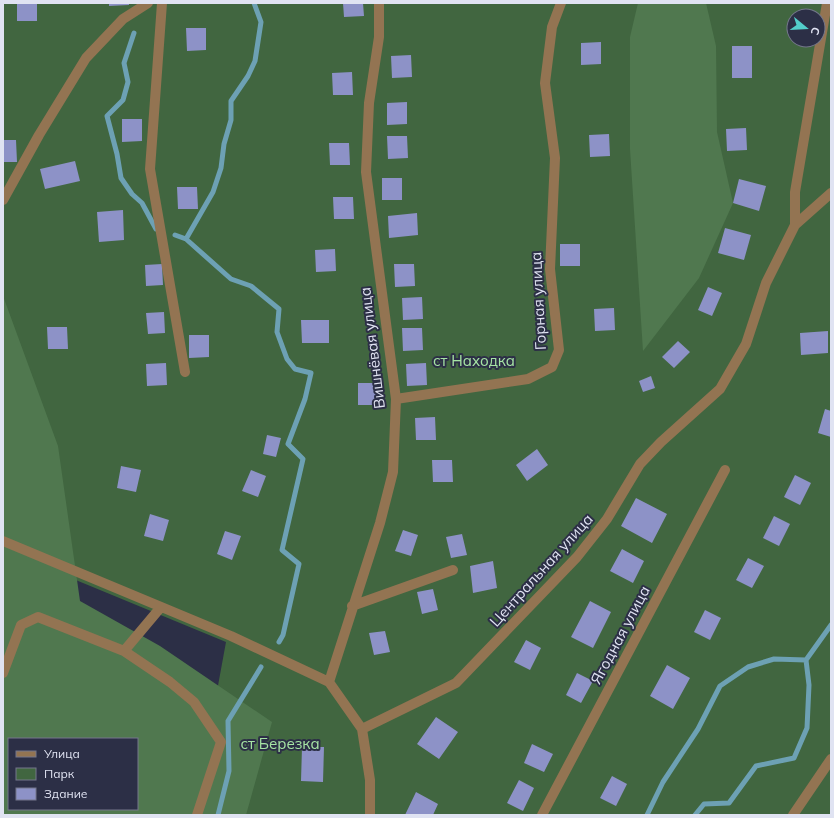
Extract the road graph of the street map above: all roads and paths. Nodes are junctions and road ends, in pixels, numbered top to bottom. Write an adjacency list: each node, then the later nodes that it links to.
1 (148, 3): 7 (street)
2 (162, 3): 9 (street)
3 (379, 3): 10 (street, Вишнёвая улица)
4 (561, 3): 10 (street, Горная улица)
5 (827, 3): 8 (street)
6 (831, 193): 8 (street, Центральная улица)
7 (3, 200)
8 (795, 225): 19 (street, Центральная улица)
9 (185, 372)
10 (396, 399): 14 (street, Вишнёвая улица)
11 (725, 470): 23 (street, Ягодная улица)
12 (3, 541): 15 (street)
13 (453, 570): 14 (street)
14 (352, 606): 18 (street, Вишнёвая улица)
15 (161, 607): 16 (street); 18 (street)
16 (124, 651): 17 (street); 21 (street)
17 (3, 672)
18 (329, 682): 19 (street)
19 (362, 729): 22 (street)
20 (831, 759): 24 (street)
21 (198, 815)
22 (370, 815)
23 (542, 815)
24 (793, 815)

